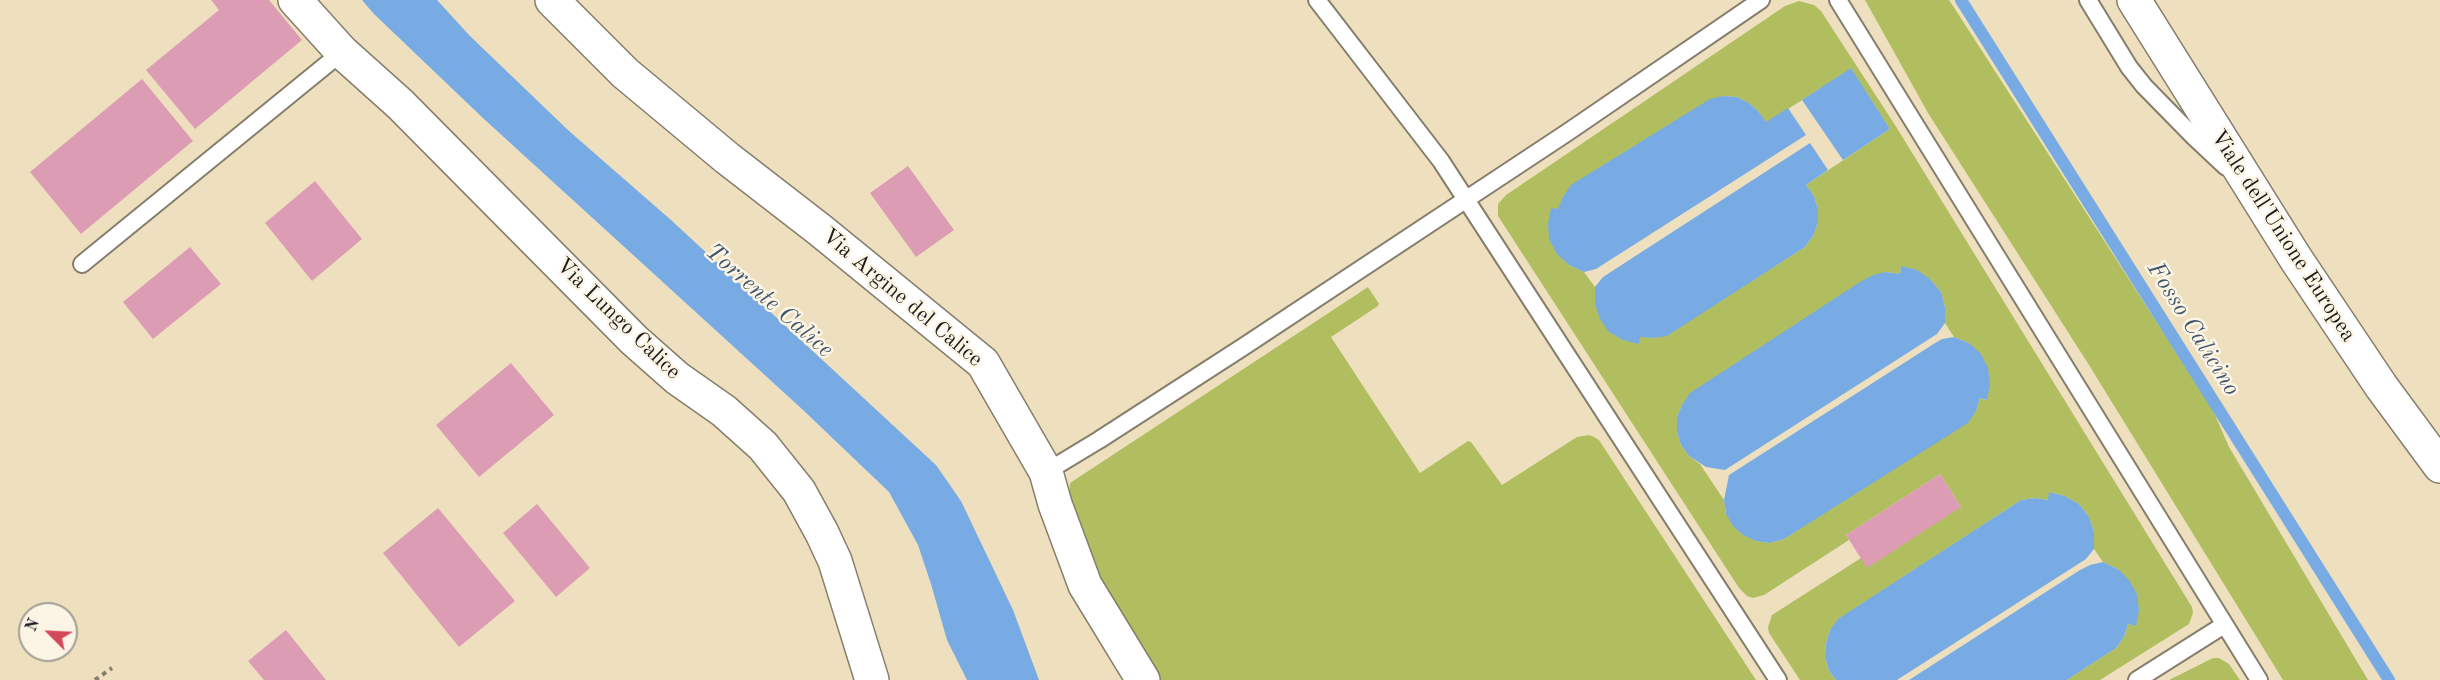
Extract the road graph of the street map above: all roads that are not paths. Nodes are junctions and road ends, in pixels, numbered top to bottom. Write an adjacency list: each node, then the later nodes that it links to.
1 (295, 0): 8 (street, Via Lungo Calice)
2 (552, 0): 13 (street, Via Argine del Calice)
3 (1317, 0): 10 (lane)
4 (1761, 0): 10 (lane)
5 (1838, 0): 14 (lane)
6 (2088, 0): 9 (lane)
7 (2134, 0): 9 (street, Viale dell'Unione Europea)
8 (342, 52): 11 (lane); 15 (street, Via Lungo Calice)
9 (2252, 190): 12 (street, Viale dell'Unione Europea)
10 (1466, 199): 13 (lane); 17 (lane)
11 (82, 264)
12 (2440, 466)
13 (1046, 472): 16 (street, Via Argine del Calice)
14 (2224, 625): 18 (lane); 19 (lane)
15 (872, 680)
16 (1143, 680)
17 (1778, 680)
18 (2137, 680)
19 (2259, 680)

